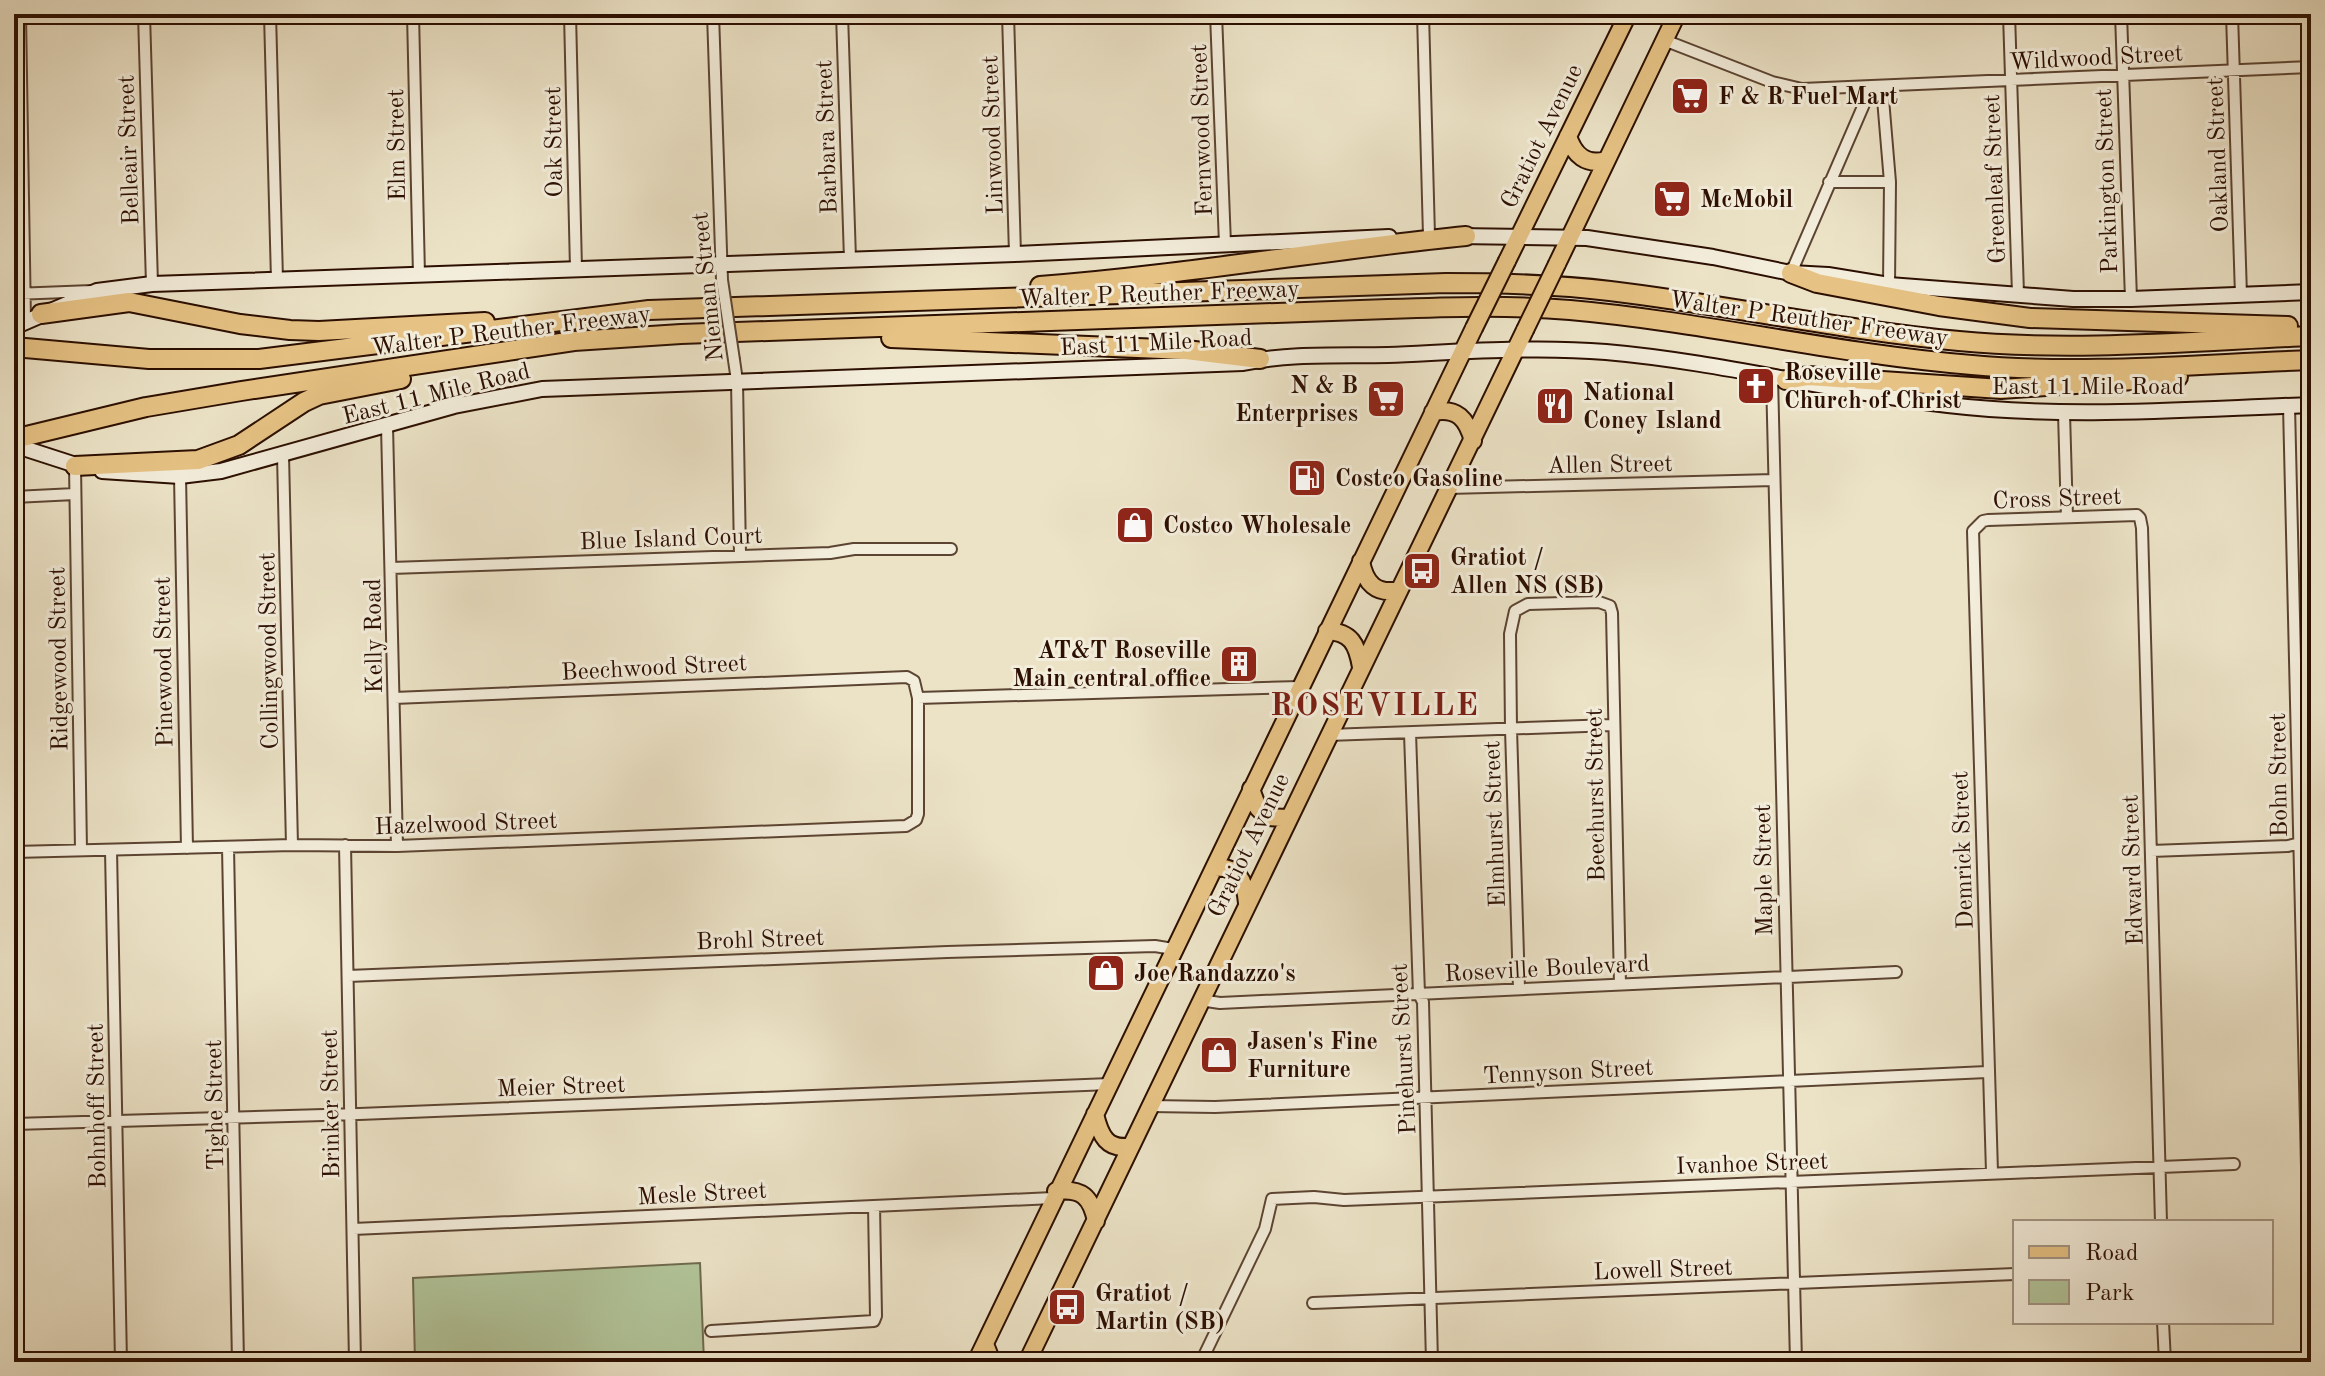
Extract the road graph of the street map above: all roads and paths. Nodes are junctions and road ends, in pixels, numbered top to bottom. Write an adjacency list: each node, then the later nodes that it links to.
1 (20, 14): 43 (street)
2 (144, 14): 39 (street, Belleair Street)
3 (270, 14): 38 (street)
4 (413, 14): 37 (street, Elm Street)
5 (570, 14): 35 (street, Oak Street)
6 (713, 14): 34 (street, Nieman Street)
7 (842, 14): 33 (street, Barbara Street)
8 (1008, 14): 32 (street, Linwood Street)
9 (1216, 14): 31 (street, Fernwood Street)
10 (1423, 14): 27 (street)
11 (1628, 14): 23 (main road, Gratiot Avenue)
12 (1659, 14): 17 (main road)
13 (1677, 14): 17 (main road)
14 (2009, 14): 21 (street, Greenleaf Street)
15 (2121, 14): 20 (street, Parkington Street)
16 (2232, 14): 19 (street, Oakland Street)
17 (1666, 35): 22 (street, Wildwood Street); 24 (main road)
18 (2311, 67): 19 (street, Wildwood Street)
19 (2234, 71): 20 (street, Wildwood Street); 46 (street, Oakland Street)
20 (2122, 76): 21 (street, Wildwood Street); 47 (street, Parkington Street)
21 (2011, 81): 22 (street, Wildwood Street); 45 (street, Greenleaf Street)
22 (1877, 87): 25 (street); 26 (street)
23 (1568, 136): 24 (main road); 29 (main road, Gratiot Avenue)
24 (1606, 160): 30 (main road)
25 (1829, 182): 26 (street); 36 (street)
26 (1890, 182): 40 (street)
27 (1429, 236): 28 (main road); 31 (main road)
28 (1466, 236): 29 (main road); 48 (highway)
29 (1519, 237): 30 (main road); 57 (main road, Gratiot Avenue, bridge)
30 (1569, 237): 36 (main road); 56 (main road, Gratiot Avenue, bridge)
31 (1225, 244): 32 (main road)
32 (1015, 254): 33 (main road)
33 (850, 259): 34 (main road)
34 (720, 264): 35 (main road); 61 (street, Nieman Street, bridge)
35 (576, 269): 37 (main road)
36 (1791, 273): 40 (main road); 51 (highway)
37 (419, 275): 38 (main road)
38 (277, 280): 39 (main road)
39 (152, 284): 41 (main road)
40 (1889, 285): 45 (main road)
41 (97, 291): 43 (street); 49 (main road)
42 (2311, 292): 46 (main road)
43 (26, 293): 44 (street); 49 (street)
44 (14, 294)
45 (2018, 294): 47 (main road)
46 (2241, 295): 47 (main road)
47 (2131, 299)
48 (906, 300): 50 (highway, Walter P Reuther Freeway); 53 (highway, Walter P Reuther Freeway)
49 (27, 321): 50 (highway)
50 (528, 324): 54 (highway, Walter P Reuther Freeway)
51 (2311, 327)
52 (681, 334): 55 (highway, Walter P Reuther Freeway); 58 (highway); 59 (highway, Walter P Reuther Freeway)
53 (2311, 336)
54 (14, 347)
55 (522, 349): 68 (highway, Walter P Reuther Freeway); 70 (highway)
56 (1516, 351): 57 (main road, East 11 Mile Road); 60 (main road, East 11 Mile Road); 67 (main road, Gratiot Avenue)
57 (1463, 352): 58 (main road, East 11 Mile Road); 64 (main road, Gratiot Avenue)
58 (1260, 359): 61 (main road, East 11 Mile Road)
59 (2311, 361): 60 (highway)
60 (1779, 378): 65 (main road, East 11 Mile Road); 72 (street, Maple Street)
61 (737, 381): 66 (main road, East 11 Mile Road); 80 (street, Nieman Street)
62 (2311, 405): 63 (main road, East 11 Mile Road)
63 (2289, 406): 65 (main road, East 11 Mile Road); 96 (street, Bohn Street)
64 (1433, 412): 67 (main road); 81 (main road, Gratiot Avenue)
65 (2064, 413): 76 (street)
66 (387, 426): 69 (main road, East 11 Mile Road); 82 (street, Kelly Road)
67 (1473, 441): 73 (main road, Gratiot Avenue)
68 (14, 442): 70 (main road, East 11 Mile Road)
69 (283, 455): 71 (main road, East 11 Mile Road); 97 (street, Collingwood Street)
70 (75, 466): 71 (main road, East 11 Mile Road); 74 (street, Ridgewood Street)
71 (180, 476): 101 (street, Pinewood Street)
72 (1774, 480): 73 (street, Allen Street); 111 (street, Maple Street)
73 (1448, 488): 83 (main road, Gratiot Avenue)
74 (75, 494): 75 (street); 102 (street, Ridgewood Street)
75 (14, 497)
76 (2067, 517): 77 (street, Cross Street); 78 (street, Cross Street)
77 (2140, 518): 104 (street, Edward Street)
78 (1975, 526): 116 (street, Demrick Street)
79 (951, 549): 80 (street, Blue Island Court)
80 (740, 555): 82 (street, Blue Island Court)
81 (1361, 561): 83 (main road); 85 (main road, Gratiot Avenue)
82 (391, 568): 88 (street, Kelly Road)
83 (1399, 590): 86 (main road, Gratiot Avenue)
84 (1515, 611): 90 (street, Beechurst Street); 91 (street, Elmhurst Street)
85 (1327, 631): 86 (main road); 87 (main road, Gratiot Avenue)
86 (1361, 667): 93 (main road, Gratiot Avenue)
87 (1299, 687): 89 (street); 94 (main road, Gratiot Avenue)
88 (394, 698): 89 (street, Beechwood Street); 99 (street, Kelly Road)
89 (918, 698): 99 (street, Hazelwood Street)
90 (1613, 725): 91 (street); 112 (street, Beechurst Street)
91 (1511, 729): 92 (street); 113 (street, Elmhurst Street)
92 (1410, 733): 93 (street); 114 (street, Pinehurst Street)
93 (1328, 735): 95 (main road, Gratiot Avenue)
94 (1251, 789): 95 (main road); 106 (main road, Gratiot Avenue)
95 (1288, 818): 107 (main road, Gratiot Avenue)
96 (2305, 841): 104 (street); 143 (street, Bohn Street)
97 (292, 845): 98 (street, Hazelwood Street); 100 (street, Hazelwood Street)
98 (345, 845): 99 (street, Hazelwood Street); 110 (street, Brinker Street)
99 (397, 846)
100 (228, 847): 101 (street, Hazelwood Street); 123 (street, Tighe Street)
101 (187, 848): 103 (street, Hazelwood Street)
102 (81, 850): 103 (street, Hazelwood Street); 105 (street, Hazelwood Street)
103 (111, 850): 124 (street, Bohnhoff Street)
104 (2151, 851): 128 (street, Edward Street)
105 (14, 852)
106 (1214, 868): 107 (main road); 108 (main road, Gratiot Avenue)
107 (1247, 903): 115 (main road, Gratiot Avenue)
108 (1173, 949): 110 (street, Brohl Street); 118 (main road, Gratiot Avenue)
109 (1896, 972): 111 (street, Roseville Boulevard)
110 (348, 976): 121 (street, Brinker Street)
111 (1786, 977): 112 (street, Roseville Boulevard); 117 (street, Maple Street)
112 (1620, 984): 113 (street, Roseville Boulevard)
113 (1519, 988): 114 (street, Roseville Boulevard)
114 (1419, 994): 115 (street, Roseville Boulevard); 119 (street, Pinehurst Street)
115 (1200, 1000): 120 (main road, Gratiot Avenue)
116 (1987, 1072): 117 (street, Tennyson Street); 129 (street, Demrick Street)
117 (1789, 1081): 119 (street, Tennyson Street); 130 (street, Maple Street)
118 (1110, 1084): 121 (street, Meier Street); 122 (main road, Gratiot Avenue)
119 (1426, 1097): 120 (street, Tennyson Street); 132 (street, Pinehurst Street)
120 (1150, 1106): 126 (main road, Gratiot Avenue)
121 (350, 1114): 123 (street, Meier Street); 136 (street, Brinker Street)
122 (1095, 1114): 126 (main road); 131 (main road, Gratiot Avenue)
123 (235, 1117): 124 (street, Meier Street); 146 (street, Tighe Street)
124 (117, 1122): 125 (street, Meier Street); 145 (street, Bohnhoff Street)
125 (14, 1124)
126 (1131, 1146): 135 (main road, Gratiot Avenue)
127 (2234, 1164): 128 (street, Ivanhoe Street)
128 (2160, 1166): 129 (street, Ivanhoe Street); 134 (street, Edward Street)
129 (1992, 1172): 130 (street, Ivanhoe Street)
130 (1791, 1182): 132 (street, Ivanhoe Street); 138 (street, Maple Street)
131 (1055, 1195): 133 (street, Mesle Street); 135 (main road); 144 (main road, Gratiot Avenue)
132 (1429, 1196): 139 (street, Pinehurst Street); 151 (street, Ivanhoe Street)
133 (874, 1206): 136 (street, Mesle Street); 142 (street)
134 (2161, 1220)
135 (1096, 1221): 150 (main road, Gratiot Avenue)
136 (353, 1229): 147 (street, Brinker Street)
137 (2013, 1274): 138 (street, Lowell Street)
138 (1794, 1284): 139 (street, Lowell Street); 153 (street, Maple Street)
139 (1431, 1298): 140 (street, Lowell Street); 152 (street, Pinehurst Street)
140 (1313, 1303)
141 (2163, 1324): 154 (street)
142 (711, 1331)
143 (2311, 1336)
144 (985, 1344): 148 (main road, Gratiot Avenue); 149 (main road)
145 (121, 1362)
146 (238, 1362)
147 (355, 1362)
148 (976, 1362)
149 (992, 1362)
150 (1027, 1362)
151 (1201, 1362)
152 (1432, 1362)
153 (1796, 1362)
154 (2165, 1362)

